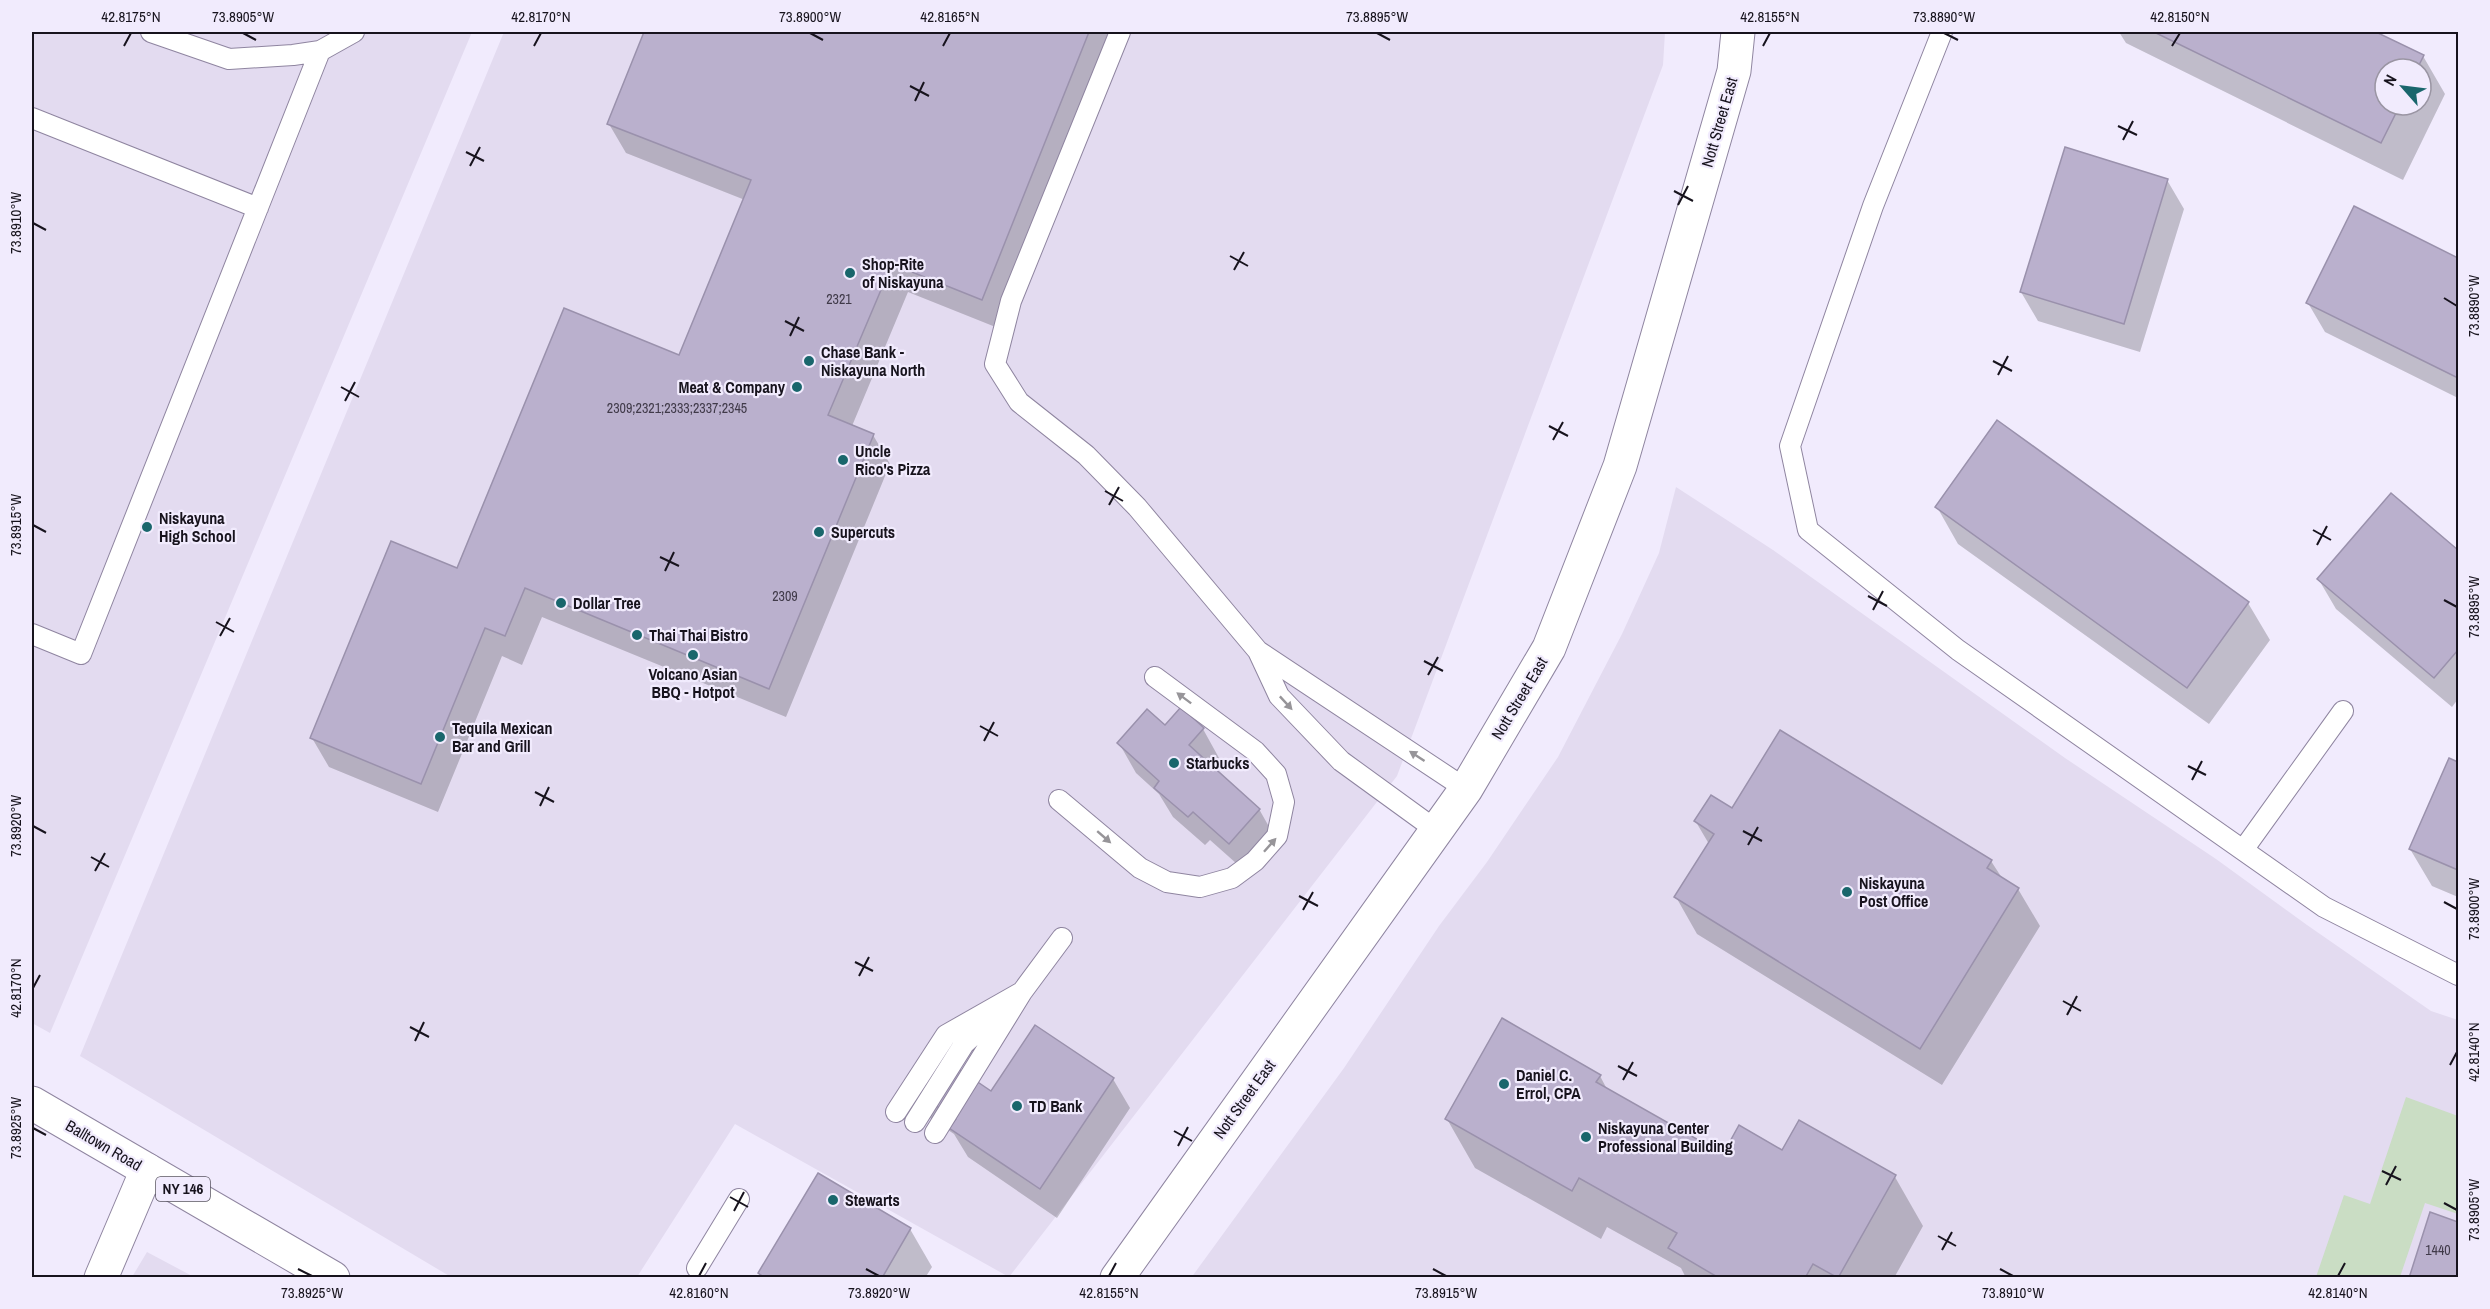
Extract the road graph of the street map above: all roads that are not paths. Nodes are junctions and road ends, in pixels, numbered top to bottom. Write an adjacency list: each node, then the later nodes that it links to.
1 (151, 32): 6 (lane)
2 (354, 32): 6 (lane)
3 (1120, 32): 10 (lane)
4 (1738, 32): 13 (street, Nott Street East)
5 (1942, 32): 16 (lane)
6 (320, 51): 8 (lane)
7 (32, 118): 8 (lane)
8 (258, 208): 9 (lane)
9 (32, 634)
10 (1258, 651): 13 (lane, one-way to 10); 15 (lane, one-way to 15)
11 (1155, 677): 14 (lane, one-way to 11)
12 (2343, 711): 16 (lane)
13 (1466, 789): 15 (street, Nott Street East)
14 (1059, 800)
15 (1436, 830): 29 (street, Nott Street East)
16 (2243, 850): 18 (lane)
17 (1062, 938): 19 (lane)
18 (2458, 975)
19 (1022, 992): 21 (lane); 22 (lane); 23 (lane)
20 (32, 1103): 24 (street, Balltown Road / NY 146)
21 (896, 1112)
22 (915, 1122)
23 (934, 1132)
24 (147, 1170): 27 (street); 28 (street, Balltown Road / NY 146)
25 (739, 1198): 26 (lane)
26 (700, 1274)
27 (101, 1278)
28 (333, 1278)
29 (1117, 1278)

